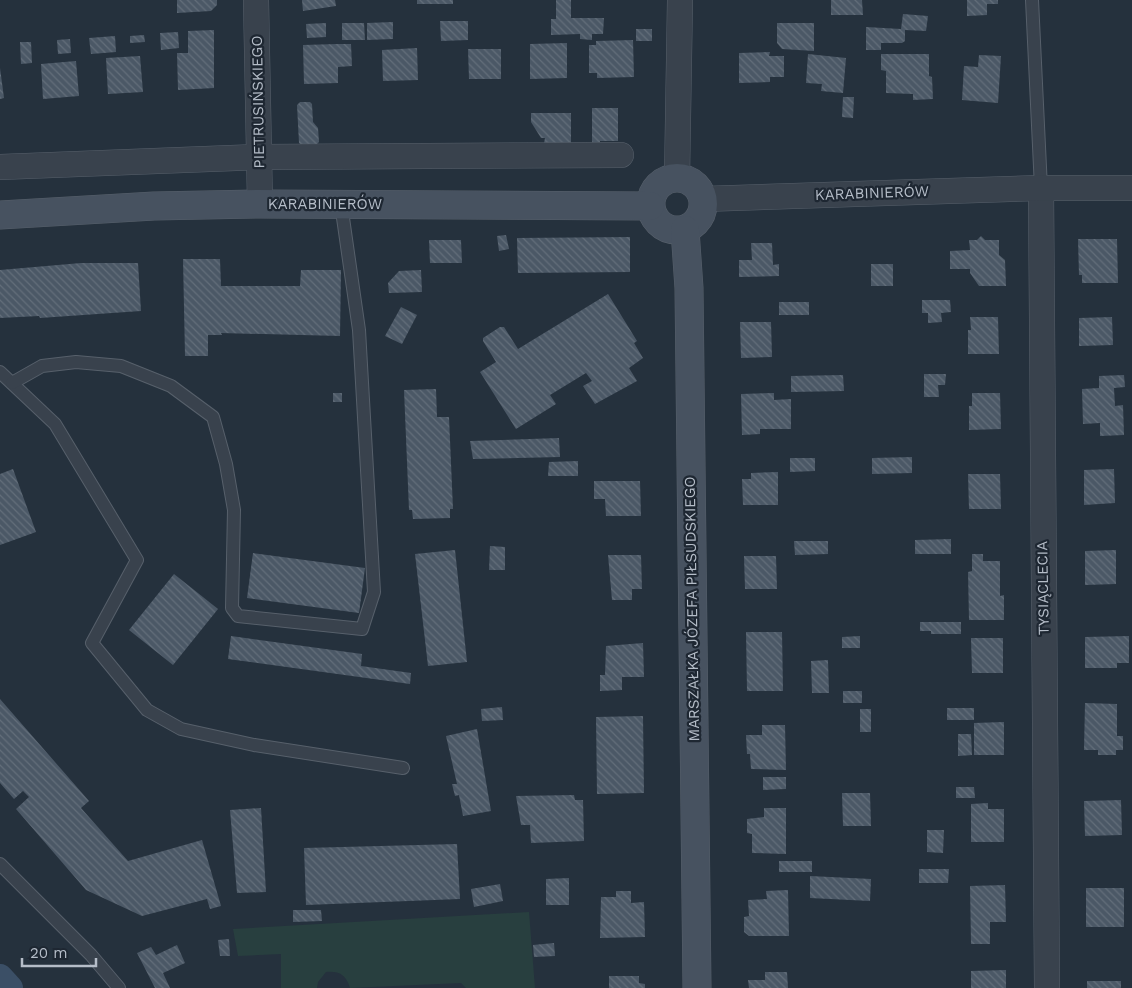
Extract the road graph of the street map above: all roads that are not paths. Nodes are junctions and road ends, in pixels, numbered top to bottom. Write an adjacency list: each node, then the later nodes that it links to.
1 (256, 0): 5 (street, PIETRUSIŃSKIEGO)
2 (680, 0): 7 (street)
3 (1032, 0): 8 (lane)
4 (621, 155): 5 (street)
5 (259, 158): 6 (street); 11 (street, PIETRUSIŃSKIEGO)
6 (0, 166)
7 (677, 178): 10 (main road); 13 (main road)
8 (1041, 188): 9 (street, KARABINIERÓW); 10 (street, KARABINIERÓW); 22 (street, TYSIĄCLECIA)
9 (1132, 188)
10 (703, 199): 15 (main road)
11 (260, 204): 12 (main road, KARABINIERÓW); 14 (main road, KARABINIERÓW)
12 (341, 204): 13 (main road, KARABINIERÓW); 17 (lane)
13 (650, 206): 15 (main road)
14 (0, 215)
15 (685, 230): 21 (main road, MARSZAŁKA JÓZEFA PIŁSUDSKIEGO)
16 (0, 372): 17 (lane)
17 (12, 383): 18 (lane)
18 (403, 768)
19 (0, 864): 20 (lane)
20 (119, 988)
21 (697, 988)
22 (1047, 988)

